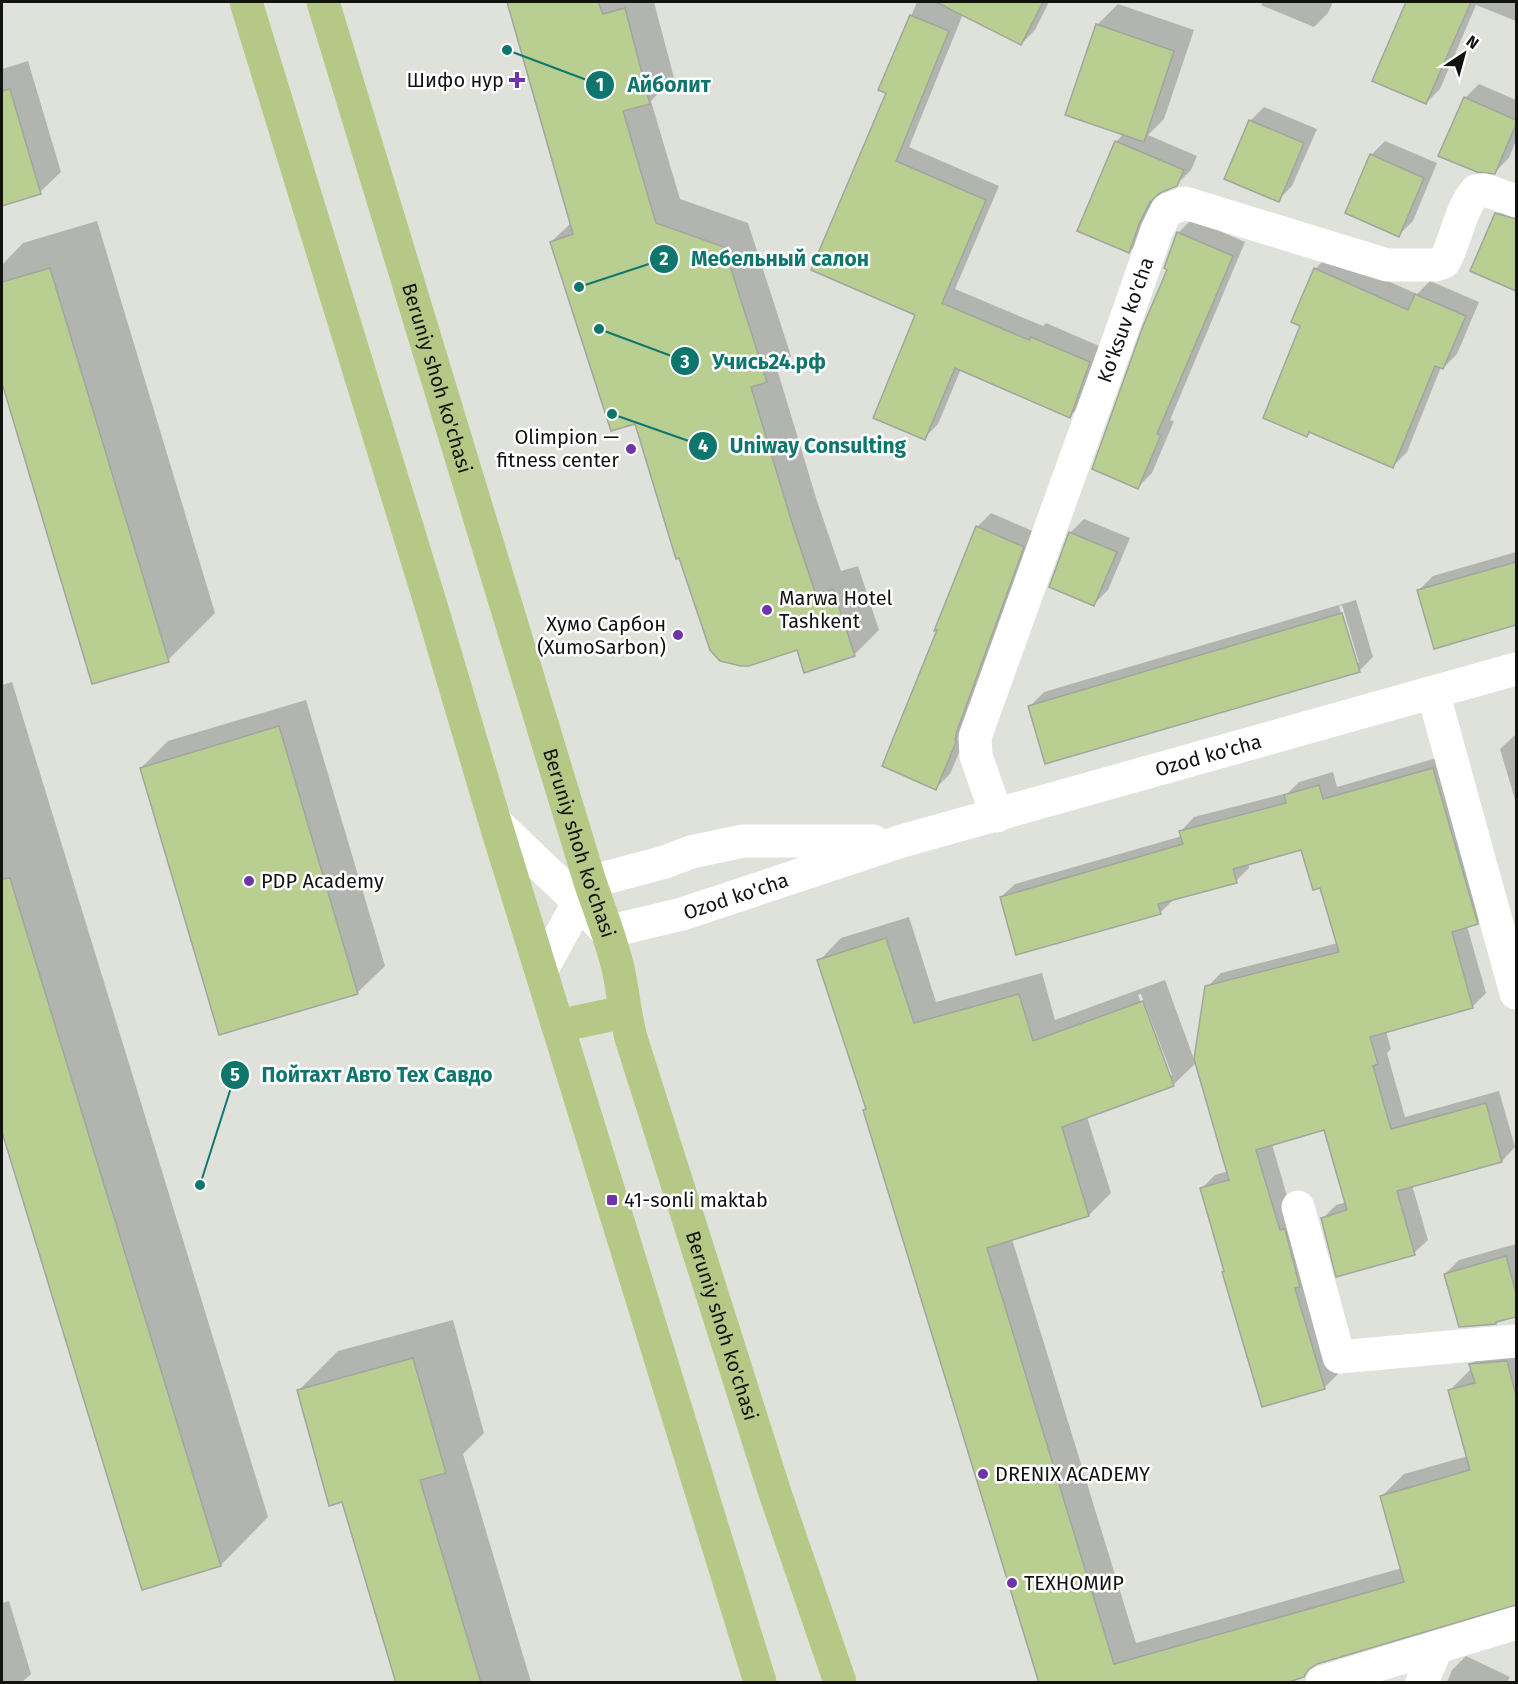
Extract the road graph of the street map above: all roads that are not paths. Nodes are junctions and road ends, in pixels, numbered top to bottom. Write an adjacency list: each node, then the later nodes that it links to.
1 (246, 2): 7 (main road)
2 (323, 2): 9 (main road, Beruniy shoh ko'chasi)
3 (1516, 201): 6 (street, Ko'ksuv ko'cha)
4 (1516, 669): 5 (street, Ozod ko'cha)
5 (1433, 692): 6 (street, Ozod ko'cha); 12 (street)
6 (997, 816): 8 (street, Ozod ko'cha)
7 (495, 822): 9 (street); 11 (main road)
8 (902, 841): 9 (street, Ozod ko'cha); 10 (street, Ozod ko'cha)
9 (585, 893): 10 (main road, Beruniy shoh ko'chasi); 11 (street)
10 (607, 932): 13 (main road, Beruniy shoh ko'chasi)
11 (541, 971): 14 (main road)
12 (1516, 993)
13 (624, 1012): 14 (main road); 20 (main road, Beruniy shoh ko'chasi)
14 (558, 1026): 19 (main road)
15 (1298, 1207): 16 (street)
16 (1516, 1341)
17 (1516, 1623): 18 (street)
18 (1436, 1649): 21 (street); 22 (street)
19 (760, 1683)
20 (840, 1683)
21 (1322, 1683)
22 (1422, 1683)

